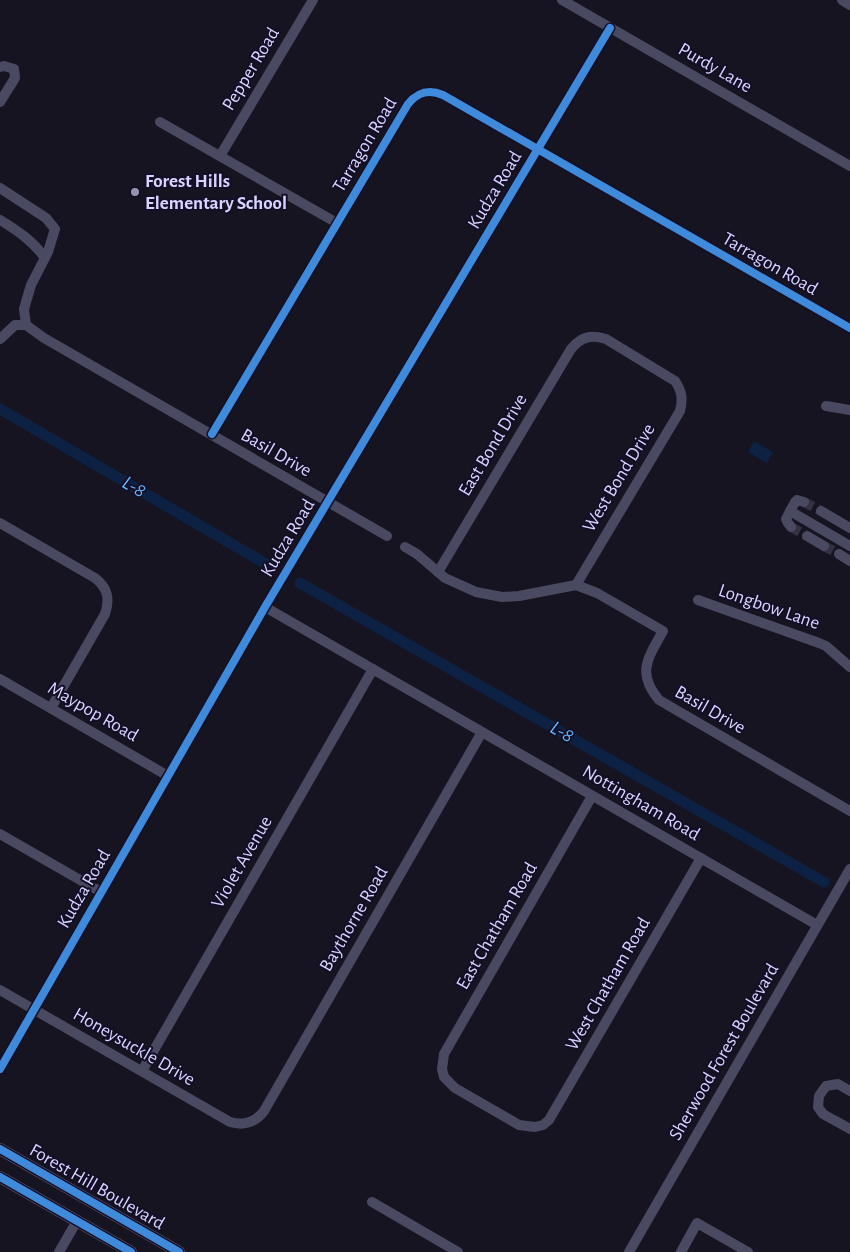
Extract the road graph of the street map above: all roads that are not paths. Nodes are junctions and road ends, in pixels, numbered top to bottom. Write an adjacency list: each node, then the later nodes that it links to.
1 (313, 0): 10 (street, Pepper Road)
2 (562, 0): 5 (street, Purdy Lane)
3 (842, 0): 4 (street)
4 (850, 5)
5 (610, 28): 9 (street, Kudza Road); 11 (street, Purdy Lane)
6 (0, 67): 7 (street)
7 (0, 102)
8 (160, 122): 10 (street)
9 (538, 149): 14 (street, Tarragon Road); 17 (street, Tarragon Road); 23 (street, Kudza Road)
10 (220, 156): 14 (street)
11 (850, 166)
12 (0, 188): 15 (street)
13 (0, 220): 15 (street)
14 (337, 223): 22 (street, Tarragon Road)
15 (45, 258): 16 (street)
16 (26, 325): 18 (street); 22 (street, Basil Drive)
17 (850, 328)
18 (0, 339)
19 (680, 387): 36 (street, East Bond Drive); 37 (street, West Bond Drive)
20 (826, 406): 21 (street)
21 (850, 410)
22 (212, 434): 23 (street, Basil Drive)
23 (328, 502): 32 (street, Basil Drive); 39 (street, Kudza Road)
24 (804, 502): 25 (street)
25 (790, 511): 29 (street); 31 (street)
26 (821, 511): 27 (street)
27 (834, 519): 30 (street); 31 (street)
28 (0, 523): 43 (street)
29 (792, 526)
30 (850, 528)
31 (824, 530): 33 (street); 34 (street)
32 (387, 536)
33 (815, 542)
34 (850, 546)
35 (405, 547): 36 (street)
36 (438, 572): 37 (street)
37 (576, 585): 47 (street, Basil Drive)
38 (698, 600): 40 (street, Longbow Lane)
39 (265, 607): 41 (street, Nottingham Road); 45 (street, Kudza Road)
40 (850, 667)
41 (373, 669): 44 (street, Nottingham Road); 56 (street, Violet Avenue)
42 (0, 679): 43 (street, Maypop Road)
43 (51, 708): 45 (street, Maypop Road)
44 (482, 732): 46 (street, Nottingham Road); 58 (street, Baythorne Road)
45 (168, 776): 51 (street, Kudza Road)
46 (592, 796): 49 (street, Nottingham Road); 59 (street, East Chatham Road)
47 (850, 811)
48 (0, 834): 51 (street)
49 (701, 858): 52 (street, Nottingham Road); 59 (street, West Chatham Road)
50 (850, 869): 52 (street, Sherwood Forest Boulevard)
51 (101, 892): 54 (street, Kudza Road)
52 (817, 925): 69 (street, Sherwood Forest Boulevard)
53 (0, 990): 54 (street, Honeysuckle Drive)
54 (33, 1009): 55 (street, Kudza Road); 56 (street, Honeysuckle Drive)
55 (0, 1069)
56 (142, 1071): 58 (street, Honeysuckle Drive)
57 (850, 1091): 60 (street)
58 (253, 1121)
59 (543, 1125)
60 (850, 1130)
61 (0, 1149): 67 (main road, Forest Hill Boulevard)
62 (0, 1177): 64 (main road, Forest Hill Boulevard)
63 (372, 1202): 68 (street)
64 (77, 1221): 65 (street); 66 (main road, Forest Hill Boulevard)
65 (59, 1252)
66 (131, 1252)
67 (179, 1252)
68 (458, 1252)
69 (629, 1252)
70 (681, 1252): 71 (street)
71 (748, 1252)

